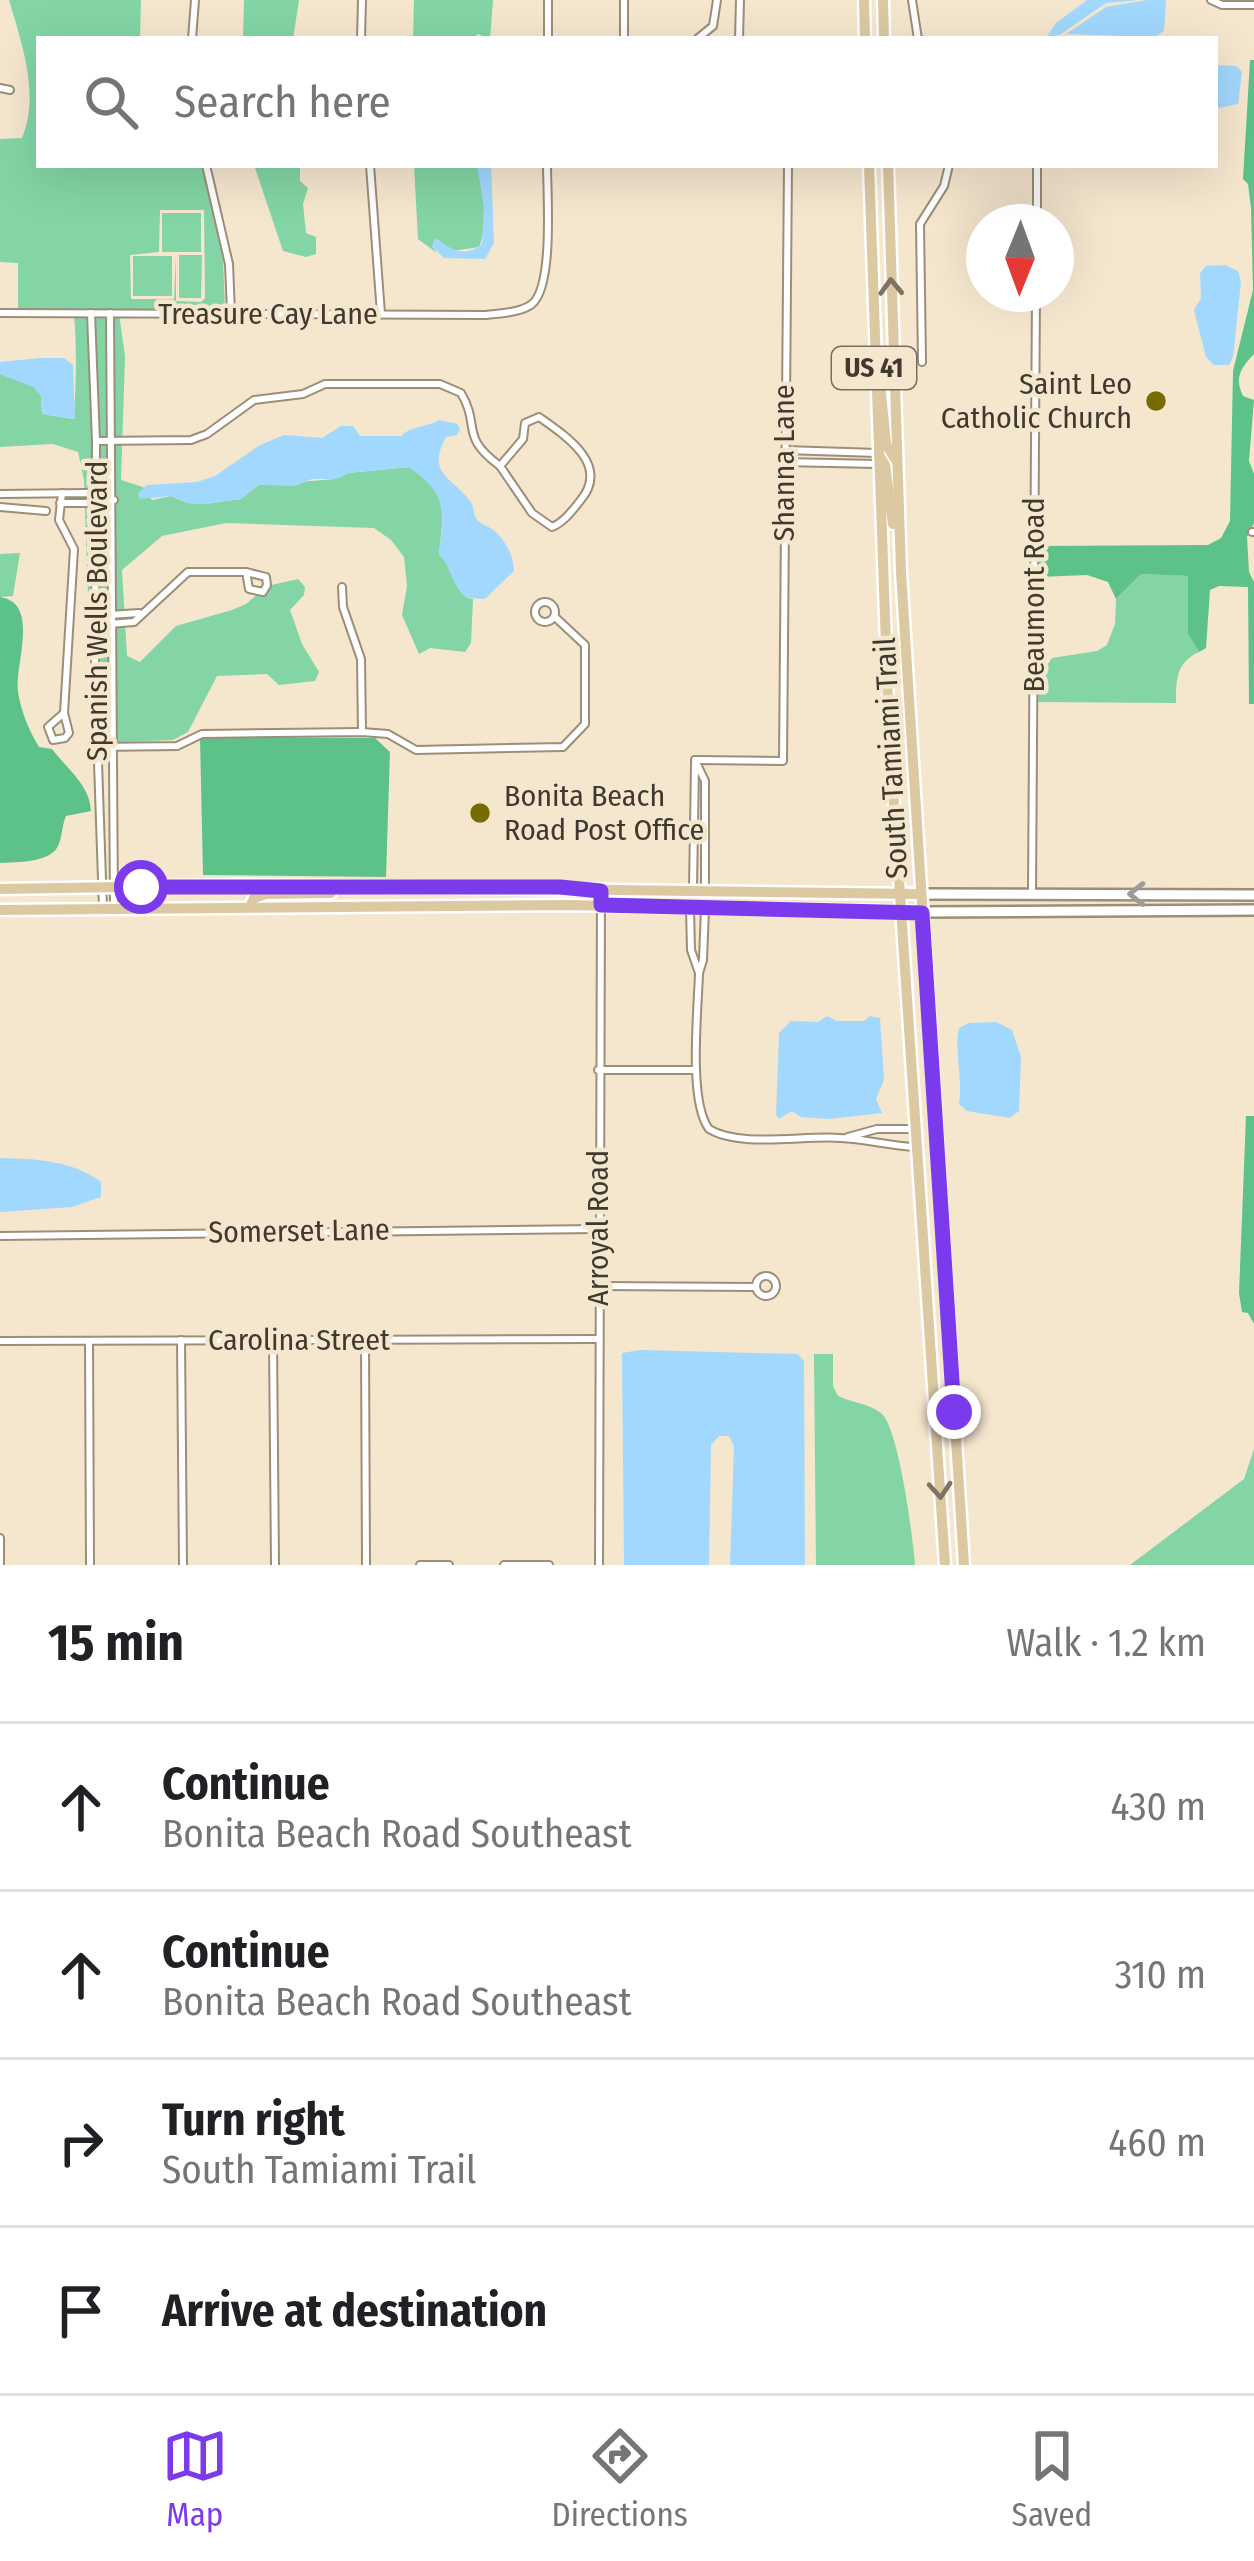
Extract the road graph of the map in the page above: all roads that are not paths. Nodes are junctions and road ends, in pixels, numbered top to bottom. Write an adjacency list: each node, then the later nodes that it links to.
1 (195, 0): 12 (street)
2 (362, 0): 13 (street)
3 (548, 0): 14 (street)
4 (624, 0): 15 (street)
5 (717, 0): 16 (street)
6 (740, 0): 17 (street)
7 (864, 0): 18 (main road)
8 (883, 0): 19 (main road)
9 (912, 0): 20 (street)
10 (1211, 0): 11 (street)
11 (1254, 5)
12 (192, 36)
13 (361, 36)
14 (548, 36)
15 (624, 36)
16 (701, 36)
17 (739, 36)
18 (865, 36)
19 (884, 36)
20 (918, 36)
21 (0, 88): 22 (street)
22 (10, 90)
23 (207, 168): 36 (street)
24 (370, 168): 37 (street)
25 (547, 168): 37 (street, Treasure Cay Lane)
26 (788, 168): 42 (street, Shanna Lane)
27 (868, 168): 38 (main road, South Tamiami Trail / US 41)
28 (887, 168): 44 (main road, South Tamiami Trail / US 41, one-way to 28)
29 (948, 168): 39 (street)
30 (1037, 168): 31 (street)
31 (1036, 204)
32 (1036, 312): 74 (street, Beaumont Road)
33 (0, 313): 34 (street, Treasure Cay Lane)
34 (91, 313): 35 (street, Treasure Cay Lane); 40 (street, Spanish Wells Boulevard)
35 (110, 313): 36 (street, Treasure Cay Lane); 41 (street, Spanish Wells Boulevard)
36 (231, 313): 37 (street, Treasure Cay Lane)
37 (381, 314)
38 (874, 346): 43 (main road, South Tamiami Trail / US 41); 44 (main road)
39 (922, 362)
40 (96, 441): 41 (street); 49 (street, Spanish Wells Boulevard)
41 (113, 442): 46 (street); 50 (street, Spanish Wells Boulevard)
42 (784, 449): 43 (street); 45 (street, Shanna Lane)
43 (877, 459): 45 (street); 53 (main road); 72 (main road, South Tamiami Trail / US 41)
44 (896, 459): 53 (main road, South Tamiami Trail / US 41)
45 (784, 462): 64 (street, Shanna Lane)
46 (500, 466): 46 (street)
47 (0, 494): 48 (street)
48 (61, 498): 49 (street); 59 (street)
49 (95, 498): 50 (street); 58 (street, Spanish Wells Boulevard)
50 (113, 500): 57 (street, Spanish Wells Boulevard)
51 (0, 507): 52 (street)
52 (46, 511)
53 (899, 550): 71 (main road, South Tamiami Trail / US 41)
54 (246, 572): 57 (street)
55 (342, 586): 60 (street)
56 (555, 617): 60 (street)
57 (111, 620): 58 (street); 62 (street, Spanish Wells Boulevard)
58 (94, 621): 61 (street, Spanish Wells Boulevard)
59 (64, 713): 59 (street)
60 (362, 732): 62 (street)
61 (98, 747): 62 (street); 67 (street, Spanish Wells Boulevard)
62 (113, 748): 67 (street, Spanish Wells Boulevard)
63 (695, 760): 64 (street); 65 (street); 70 (street)
64 (718, 760): 65 (street)
65 (705, 781): 70 (street)
66 (370, 887): 67 (main road); 69 (main road); 76 (main road)
67 (108, 888): 68 (main road); 78 (street, Spanish Wells Boulevard)
68 (0, 889)
69 (601, 891): 70 (main road); 75 (street, Arroyal Road)
70 (699, 892): 72 (main road)
71 (921, 894): 72 (main road); 74 (main road); 83 (main road, South Tamiami Trail / US 41)
72 (899, 895): 82 (main road, South Tamiami Trail / US 41)
73 (1254, 895): 74 (main road, one-way to 74); 81 (main road)
74 (1032, 896)
75 (601, 905): 76 (main road); 77 (main road); 85 (street, Arroyal Road)
76 (250, 907): 78 (main road)
77 (690, 908): 79 (main road); 84 (street)
78 (108, 909): 80 (main road)
79 (705, 909): 82 (main road); 84 (street)
80 (0, 910)
81 (1253, 910): 83 (main road)
82 (901, 913): 83 (main road); 87 (main road, South Tamiami Trail / US 41)
83 (922, 913): 112 (main road, South Tamiami Trail / US 41)
84 (699, 973): 86 (street)
85 (598, 1070): 86 (street); 90 (street, Arroyal Road)
86 (698, 1070): 88 (street)
87 (915, 1129): 88 (street); 89 (main road, South Tamiami Trail / US 41)
88 (845, 1138): 89 (street)
89 (916, 1147): 111 (main road, South Tamiami Trail / US 41, one-way to 111)
90 (598, 1229): 91 (street, Somerset Lane); 92 (street, Arroyal Road)
91 (0, 1236)
92 (598, 1286): 93 (street); 95 (street, Arroyal Road)
93 (756, 1287)
94 (364, 1339): 95 (street, Carolina Street); 97 (street, Carolina Street); 105 (street)
95 (598, 1339): 110 (street, Arroyal Road)
96 (181, 1340): 97 (street, Carolina Street); 98 (street, Carolina Street); 103 (street)
97 (273, 1340): 104 (street)
98 (89, 1341): 99 (street, Carolina Street); 102 (street)
99 (0, 1342)
100 (0, 1538): 101 (street)
101 (0, 1565)
102 (90, 1565)
103 (183, 1565)
104 (275, 1565)
105 (367, 1565)
106 (420, 1565): 107 (street)
107 (449, 1565)
108 (504, 1565): 109 (street)
109 (549, 1565)
110 (599, 1565)
111 (945, 1565)
112 (964, 1565)

